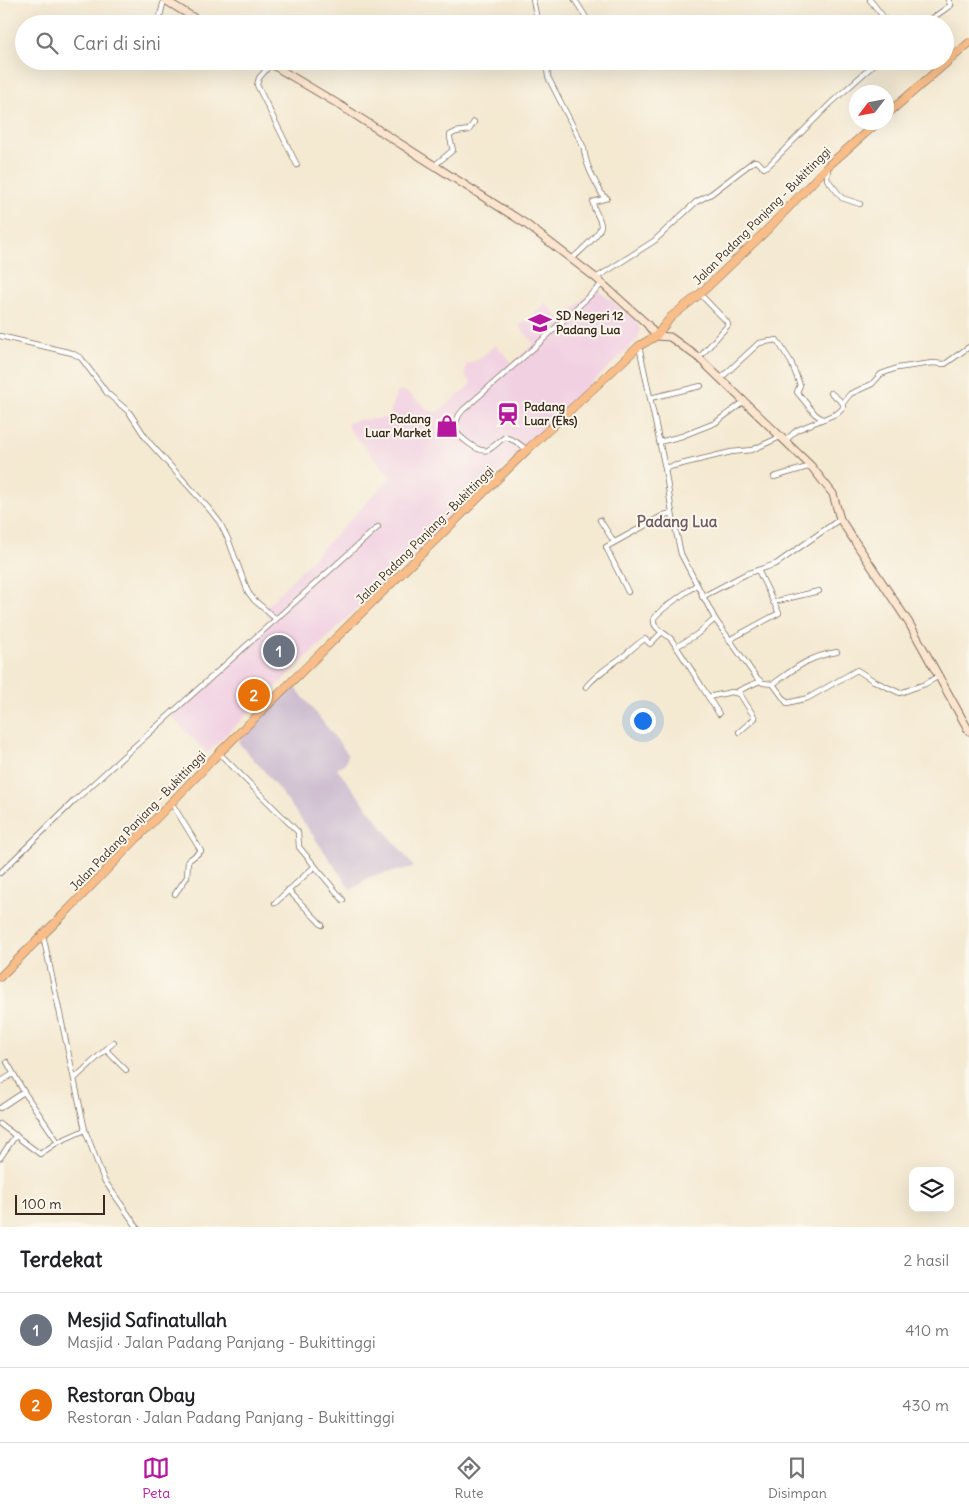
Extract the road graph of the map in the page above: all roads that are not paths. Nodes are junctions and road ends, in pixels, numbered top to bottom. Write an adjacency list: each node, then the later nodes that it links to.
1 (164, 0): 6 (street); 7 (main road)
2 (532, 0): 8 (street)
3 (575, 0): 9 (street)
4 (870, 0): 10 (street)
5 (948, 0): 11 (street)
6 (160, 15)
7 (189, 15)
8 (536, 15)
9 (585, 15)
10 (882, 15)
11 (937, 15)
12 (969, 43): 13 (highway)
13 (954, 56)
14 (264, 70): 22 (street)
15 (280, 70): 23 (main road)
16 (547, 70): 26 (street)
17 (868, 70): 27 (street)
18 (937, 70): 19 (highway)
19 (894, 108)
20 (474, 122): 23 (street)
21 (869, 130): 24 (highway, Jalan Padang Panjang - Bukittinggi)
22 (297, 165)
23 (434, 166): 26 (main road)
24 (828, 166): 25 (street); 29 (highway, Jalan Padang Panjang - Bukittinggi)
25 (860, 204)
26 (573, 258): 27 (main road)
27 (596, 278): 28 (main road)
28 (602, 284): 31 (main road); 44 (street)
29 (700, 294): 31 (highway, Jalan Padang Panjang - Bukittinggi); 34 (street)
30 (0, 336): 59 (street)
31 (656, 336): 32 (highway, Jalan Padang Panjang - Bukittinggi); 34 (main road)
32 (639, 346): 38 (street); 44 (highway, Jalan Padang Panjang - Bukittinggi)
33 (969, 347): 40 (street)
34 (699, 358): 35 (main road)
35 (721, 378): 39 (main road); 41 (street)
36 (701, 386): 38 (street)
37 (831, 393): 40 (street)
38 (650, 398): 43 (street)
39 (745, 401): 42 (main road); 43 (street)
40 (843, 402): 41 (street)
41 (822, 419): 42 (street)
42 (783, 439): 45 (main road); 46 (street)
43 (659, 442): 46 (street)
44 (527, 450): 74 (highway, Jalan Padang Panjang - Bukittinggi)
45 (811, 466): 47 (street); 49 (main road)
46 (665, 468): 48 (street)
47 (774, 477)
48 (672, 513): 52 (street); 54 (street)
49 (840, 519): 53 (street); 65 (main road)
50 (600, 520): 52 (street)
51 (378, 527): 59 (street)
52 (614, 542): 56 (street)
53 (758, 570): 57 (street); 58 (street)
54 (696, 585): 57 (street); 61 (street)
55 (819, 591): 58 (street)
56 (628, 592)
57 (702, 596): 60 (street)
58 (773, 602): 62 (street)
59 (276, 619): 77 (street)
60 (714, 619): 62 (street); 63 (street)
61 (661, 633): 63 (street); 68 (street)
62 (729, 640): 66 (street)
63 (676, 647): 70 (street)
64 (837, 652): 67 (street)
65 (939, 676): 67 (street); 72 (main road)
66 (760, 680): 67 (street); 69 (street)
67 (773, 684)
68 (586, 687)
69 (739, 694): 70 (street); 73 (street)
70 (708, 697): 71 (street)
71 (719, 714)
72 (969, 731)
73 (739, 732)
74 (219, 753): 75 (highway, Jalan Padang Panjang - Bukittinggi); 76 (street)
75 (171, 802): 79 (street); 83 (highway, Jalan Padang Panjang - Bukittinggi)
76 (315, 866): 78 (street); 80 (street)
77 (0, 873)
78 (288, 890): 81 (street); 82 (street)
79 (175, 894)
80 (343, 900)
81 (274, 903)
82 (322, 925)
83 (43, 935): 84 (highway, Jalan Padang Panjang - Bukittinggi); 90 (street)
84 (0, 977)
85 (114, 1042): 86 (street)
86 (106, 1050): 88 (street); 90 (street)
87 (6, 1062): 89 (street)
88 (126, 1070)
89 (13, 1074): 91 (street); 92 (street)
90 (74, 1079): 95 (street)
91 (0, 1082)
92 (24, 1092): 93 (street); 97 (street)
93 (0, 1108)
94 (0, 1124): 96 (street)
95 (85, 1130): 97 (street); 99 (street)
96 (16, 1136): 97 (street); 98 (street)
97 (58, 1142)
98 (0, 1157)
99 (137, 1227)

